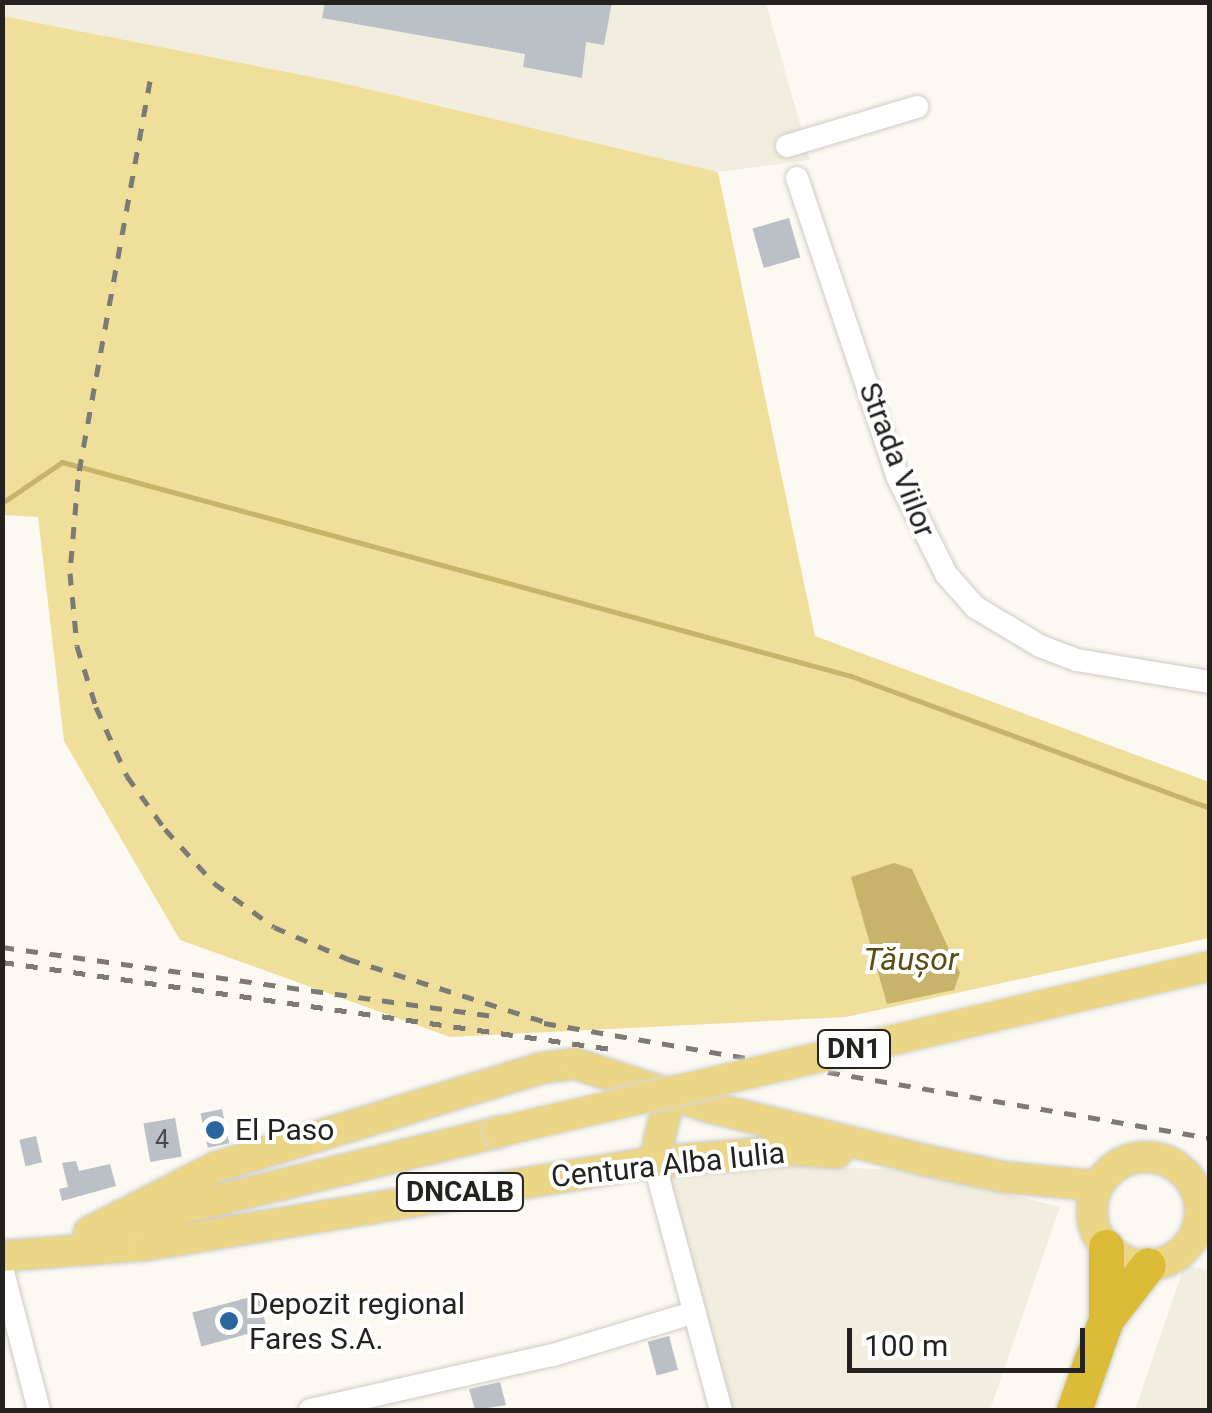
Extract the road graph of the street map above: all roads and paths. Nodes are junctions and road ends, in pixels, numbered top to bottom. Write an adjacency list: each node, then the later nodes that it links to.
1 (918, 107): 2 (street)
2 (787, 146)
3 (797, 178): 4 (street, Strada Viilor)
4 (1210, 682)
5 (1210, 966): 12 (main road, DN1, bridge)
6 (670, 1094): 7 (main road, Centura Alba Iulia / DNCALB); 8 (main road); 12 (main road, Centura Alba Iulia / DNCALB)
7 (920, 1158): 8 (main road, Centura Alba Iulia / DNCALB); 9 (main road, Centura Alba Iulia / DNCALB)
8 (654, 1162): 15 (main road, Centura Alba Iulia / DNCALB); 18 (street)
9 (1003, 1178): 10 (main road, Centura Alba Iulia / DNCALB); 13 (main road, Centura Alba Iulia / DNCALB)
10 (1098, 1186): 11 (main road); 13 (main road)
11 (1205, 1213): 14 (main road)
12 (89, 1232): 15 (main road, DN1)
13 (1099, 1233): 16 (main road, DNCALB); 19 (highway)
14 (1200, 1242): 16 (main road)
15 (2, 1256)
16 (1148, 1265): 19 (highway)
17 (2, 1268): 20 (street)
18 (695, 1312): 21 (street); 22 (street)
19 (1106, 1319): 23 (highway)
20 (39, 1410)
21 (310, 1410)
22 (722, 1410)
23 (1074, 1410)

